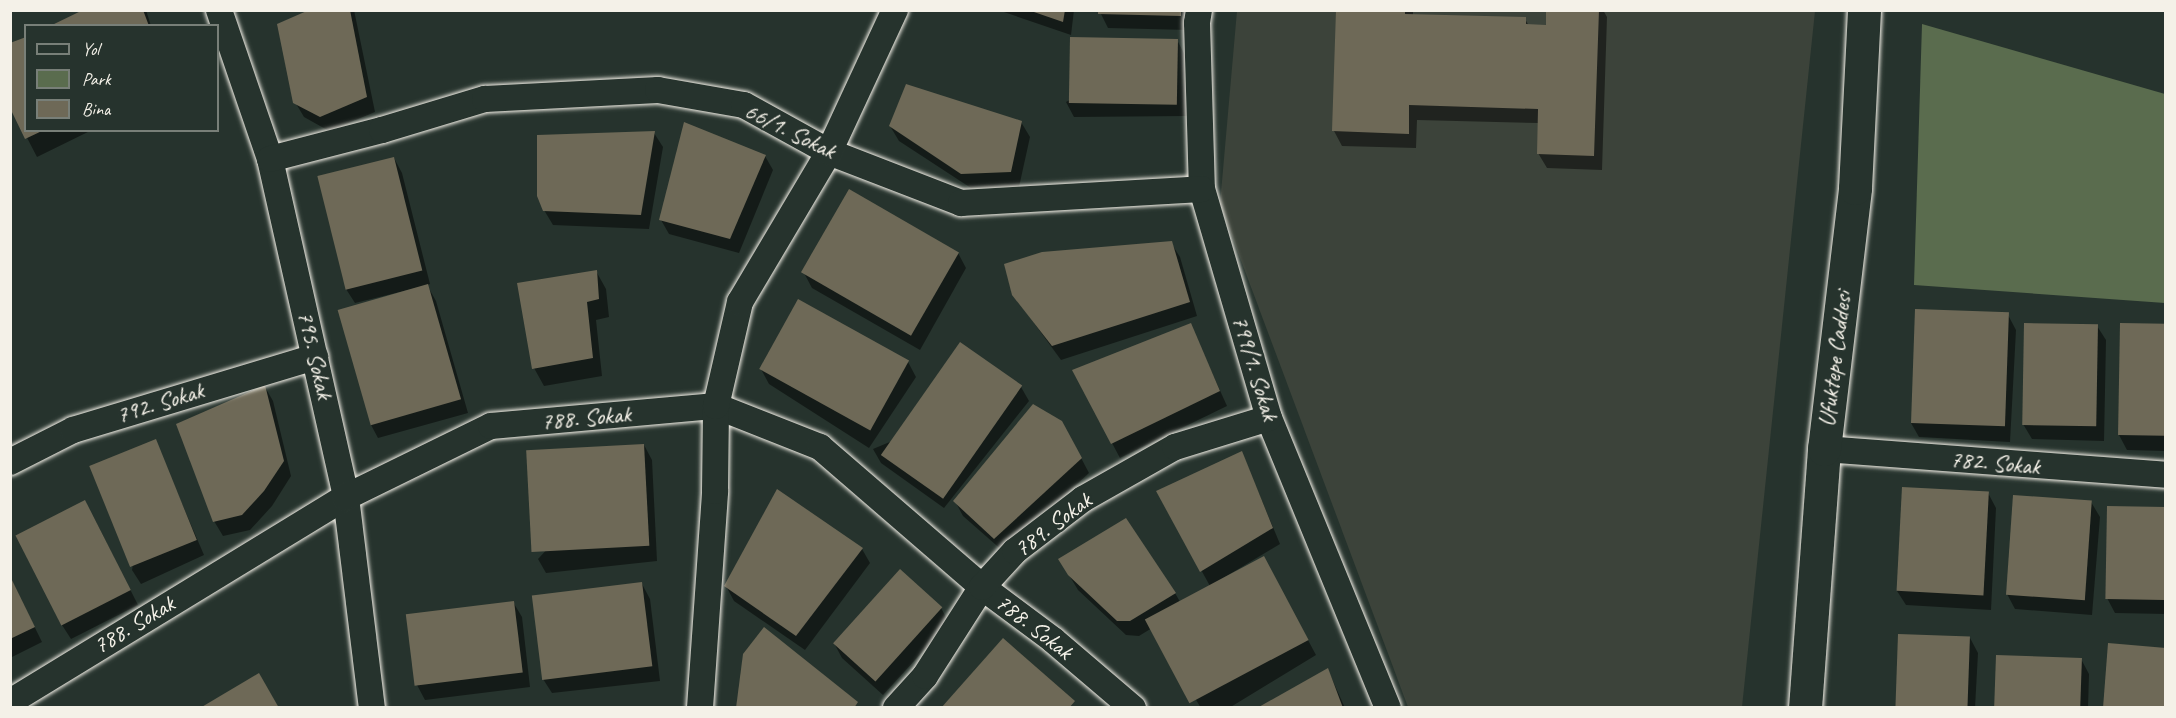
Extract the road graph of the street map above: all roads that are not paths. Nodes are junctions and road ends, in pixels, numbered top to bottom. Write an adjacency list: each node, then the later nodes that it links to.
1 (219, 10): 6 (street, 795. Sokak)
2 (895, 10): 5 (street)
3 (1199, 10): 7 (street, 799/1. Sokak)
4 (1864, 10): 11 (street, Ufuktepe Caddesi)
5 (829, 152): 6 (street, 66/1. Sokak); 7 (street, 66/1. Sokak); 9 (street)
6 (270, 159): 8 (street, 795. Sokak)
7 (1202, 189): 10 (street, 799/1. Sokak)
8 (315, 357): 12 (street, 792. Sokak); 14 (street, 795. Sokak)
9 (716, 406): 14 (street, 788. Sokak); 15 (street, 788. Sokak); 18 (street)
10 (1269, 418): 15 (street, 789. Sokak); 21 (street, 799/1. Sokak)
11 (1824, 449): 13 (street, 782. Sokak); 22 (street, Ufuktepe Caddesi)
12 (10, 462)
13 (2166, 475)
14 (346, 496): 16 (street, 788. Sokak); 17 (street, 795. Sokak)
15 (982, 587): 19 (street, 789. Sokak); 20 (street, 788. Sokak)
16 (10, 702)
17 (372, 708)
18 (700, 708)
19 (896, 708)
20 (1133, 708)
21 (1388, 708)
22 (1805, 708)

